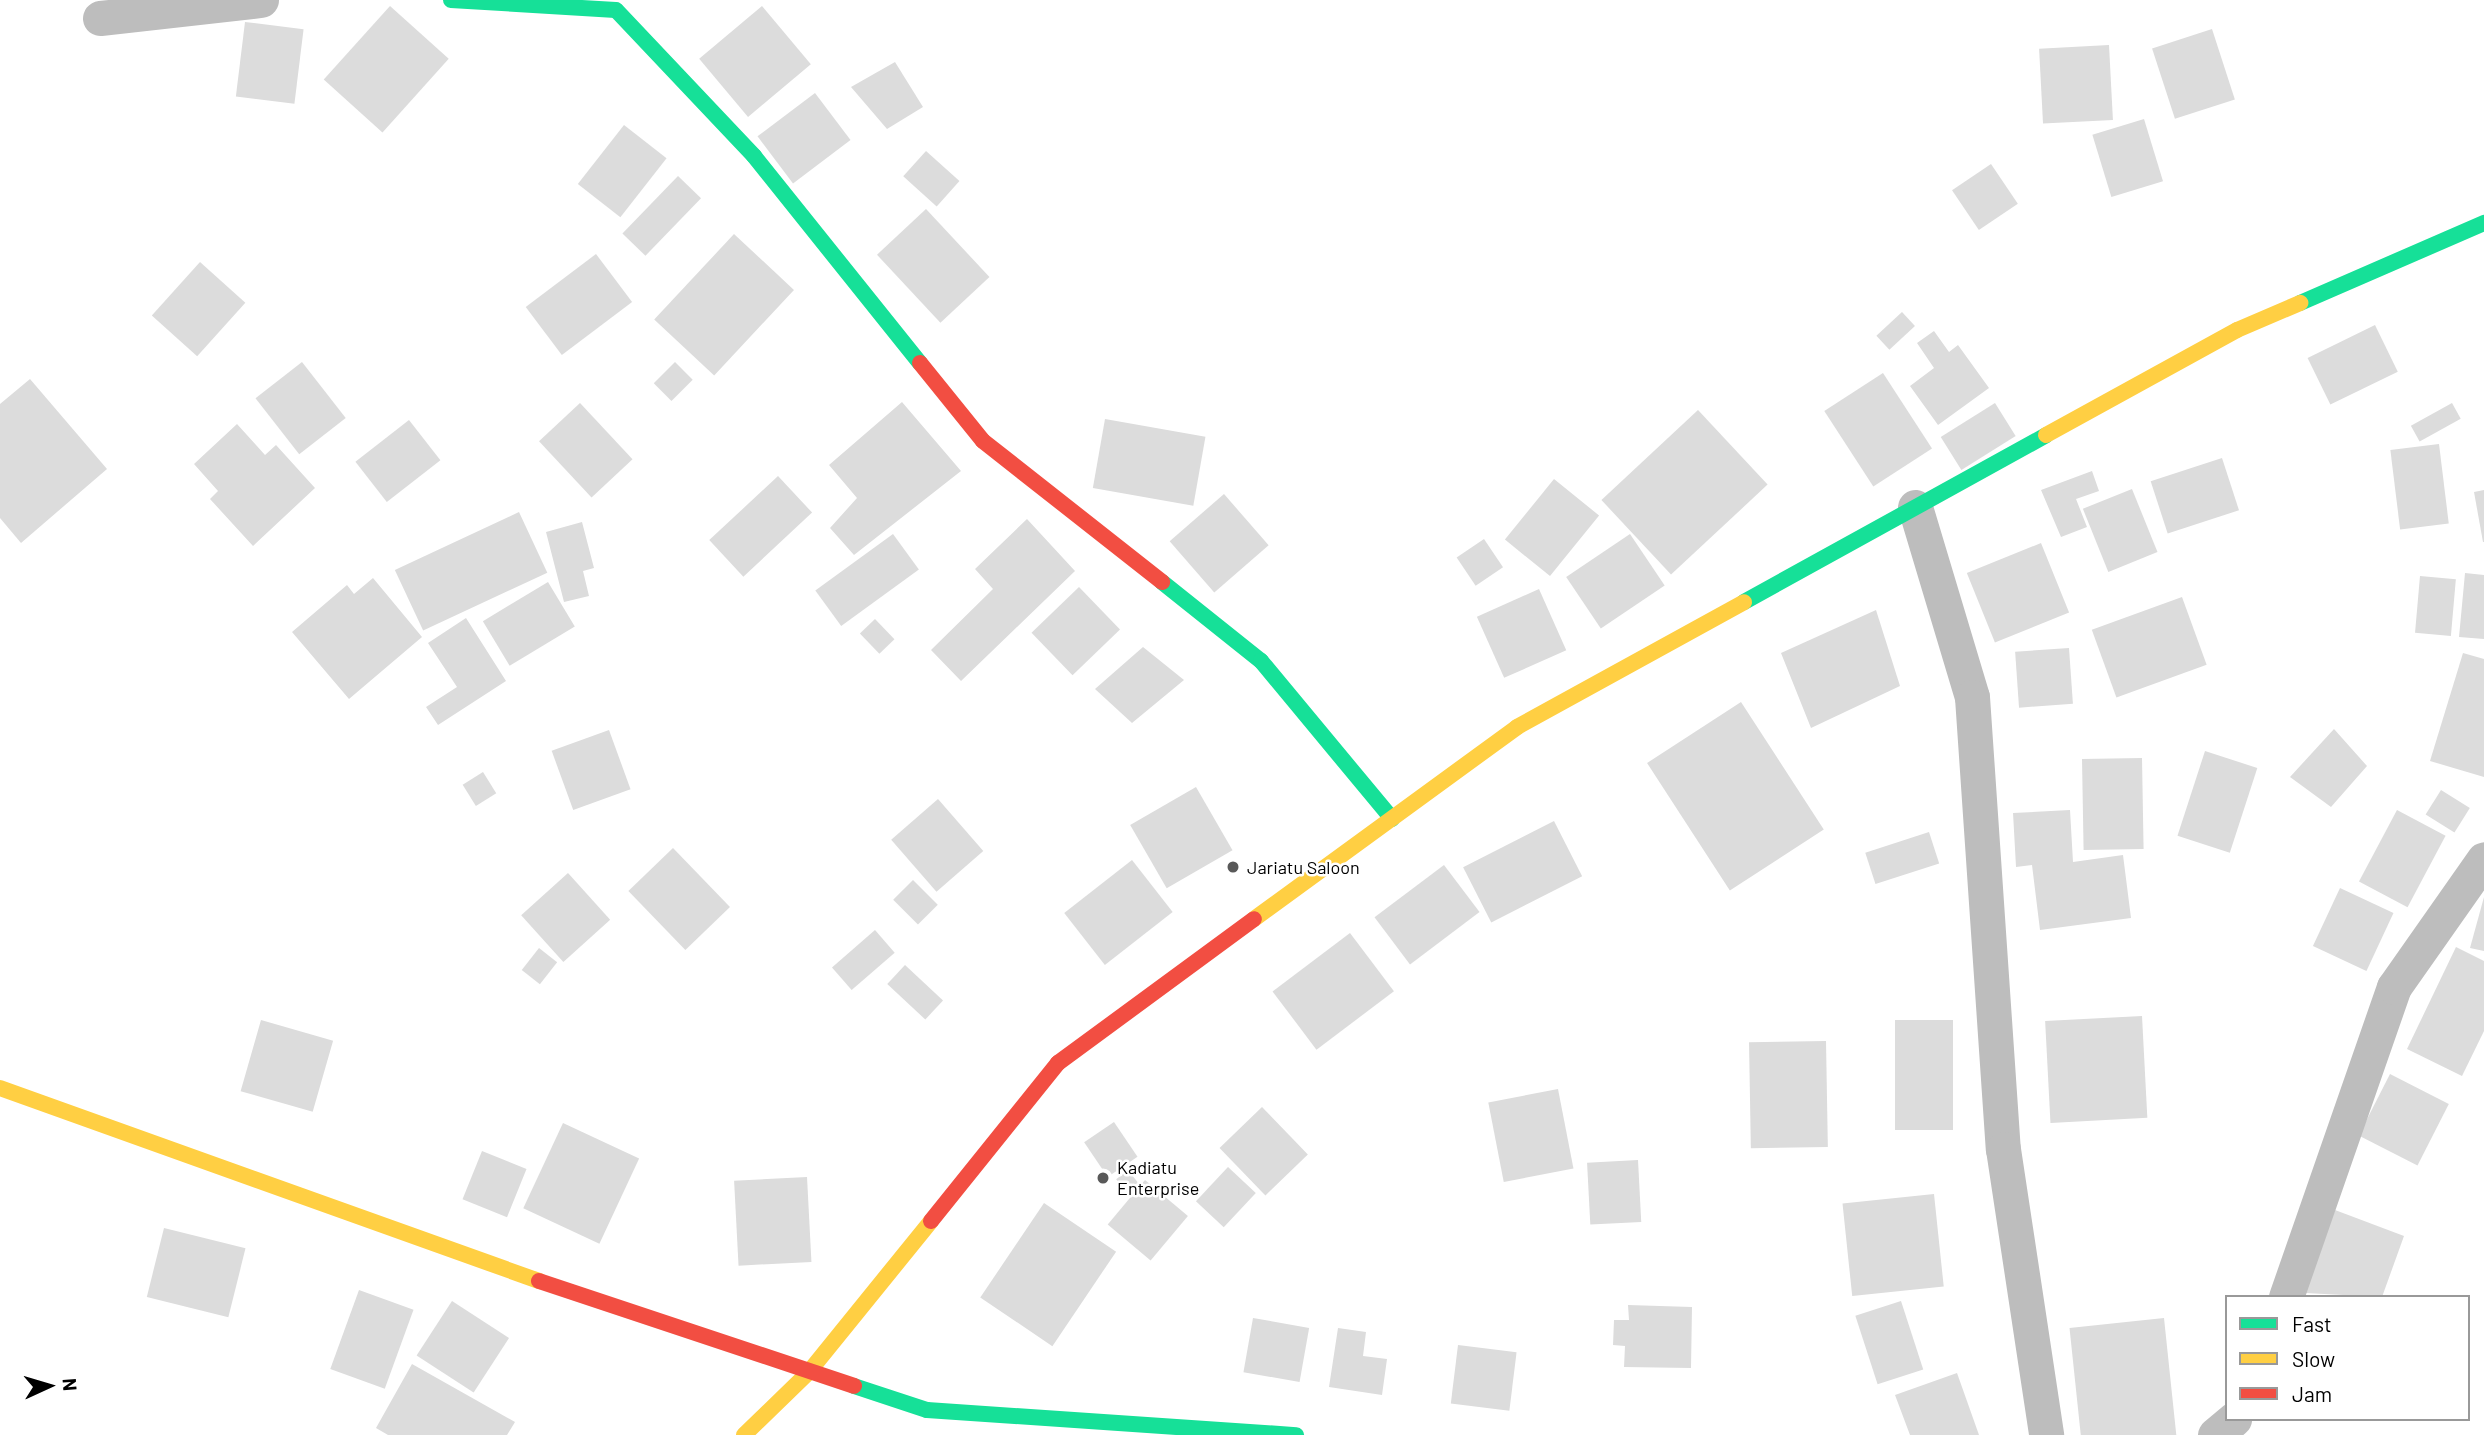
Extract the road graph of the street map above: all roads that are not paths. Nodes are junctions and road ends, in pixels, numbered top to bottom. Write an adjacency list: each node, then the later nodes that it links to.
1 (261, 0): 3 (street)
2 (452, 0): 6 (street)
3 (100, 18)
4 (2484, 223): 5 (street)
5 (1915, 507): 6 (street); 15 (street)
6 (1392, 819): 10 (street)
7 (2484, 859): 9 (street)
8 (0, 1088): 10 (street)
9 (2287, 1295)
10 (808, 1373): 12 (street); 13 (street)
11 (2232, 1421): 16 (street)
12 (1239, 1433): 14 (street)
13 (744, 1435)
14 (1296, 1435)
15 (2046, 1435)
16 (2215, 1435)

